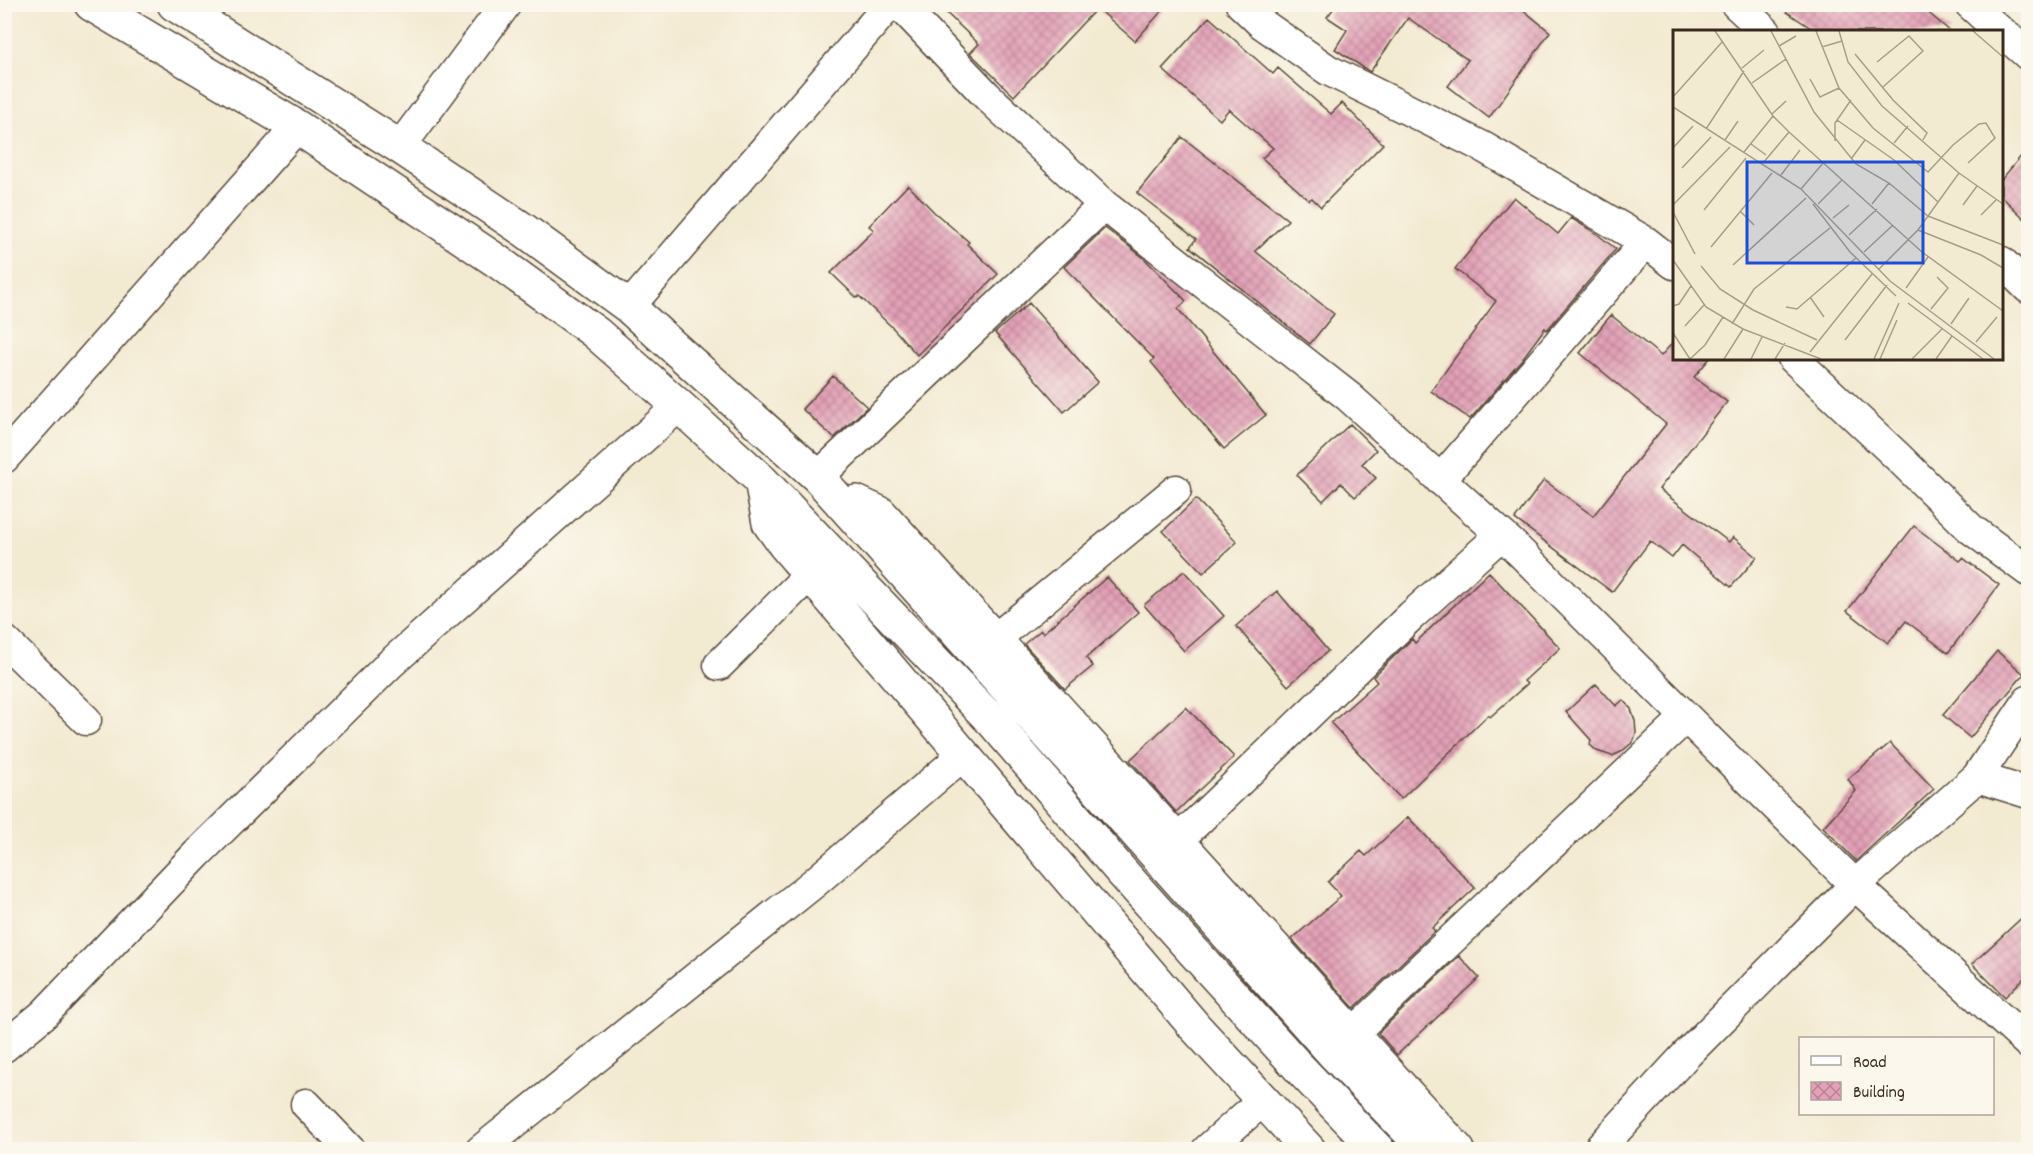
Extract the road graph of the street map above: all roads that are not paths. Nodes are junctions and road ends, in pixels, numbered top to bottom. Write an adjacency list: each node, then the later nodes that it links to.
1 (91, 4): 13 (main road)
2 (506, 4): 14 (street)
3 (890, 4): 20 (street)
4 (899, 4): 15 (street)
5 (1241, 4): 16 (street)
6 (1736, 4): 9 (street)
7 (1970, 4): 10 (street)
8 (185, 7): 14 (main road)
9 (1764, 30)
10 (1999, 30)
11 (2003, 34): 12 (street)
12 (2028, 55)
13 (297, 127): 22 (main road); 23 (street)
14 (400, 147): 20 (main road)
15 (1104, 206): 25 (street); 26 (street)
16 (1646, 242): 17 (street); 25 (street)
17 (1673, 263)
18 (2003, 264): 19 (street)
19 (2028, 288)
20 (629, 307): 26 (main road)
21 (1795, 360): 29 (street)
22 (679, 406): 24 (main road); 44 (street)
23 (4, 458)
24 (761, 480): 30 (main road); 51 (main road)
25 (1440, 480): 28 (street)
26 (827, 486): 31 (main road); 52 (main road)
27 (1176, 490): 31 (street)
28 (1501, 535): 35 (street); 40 (street)
29 (2028, 571)
30 (810, 574): 33 (street); 37 (main road)
31 (995, 639): 40 (main road)
32 (4, 640): 36 (street)
33 (719, 665)
34 (2028, 701): 38 (street)
35 (1684, 718): 41 (street); 42 (street)
36 (86, 720)
37 (963, 755): 45 (main road); 48 (street)
38 (1977, 777): 39 (street); 41 (street)
39 (2028, 793)
40 (1178, 840): 42 (main road)
41 (1855, 885): 43 (street); 54 (street)
42 (1353, 1033): 53 (main road)
43 (2028, 1043)
44 (4, 1047)
45 (1263, 1100): 49 (street); 50 (main road)
46 (306, 1104): 47 (street)
47 (350, 1149)
48 (481, 1149)
49 (1207, 1149)
50 (1309, 1149)
51 (1378, 1149)
52 (1427, 1149)
53 (1458, 1149)
54 (1598, 1149)

